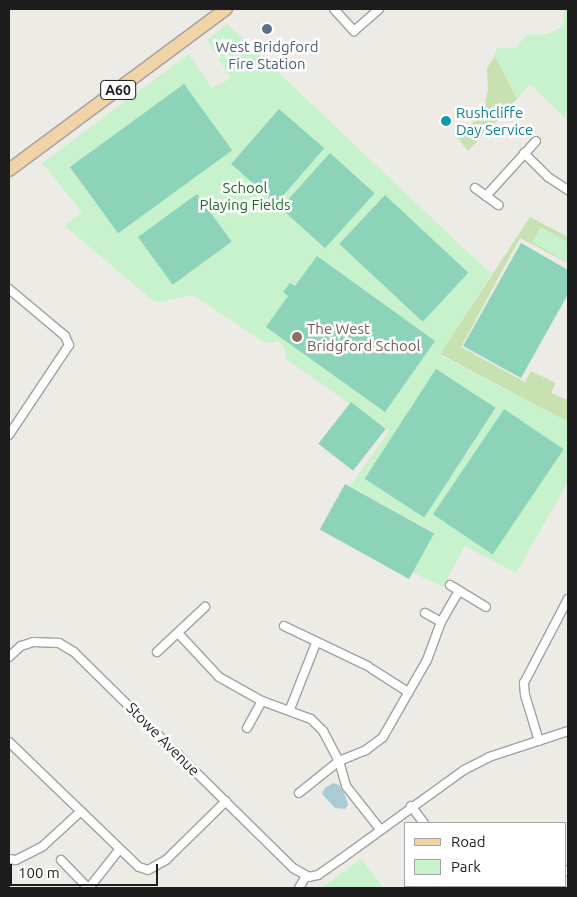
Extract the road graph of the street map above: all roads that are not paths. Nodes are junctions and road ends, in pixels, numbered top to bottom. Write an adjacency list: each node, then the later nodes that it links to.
1 (226, 9): 6 (main road, A60)
2 (334, 9): 3 (street)
3 (379, 9)
4 (536, 141): 5 (street)
5 (524, 153): 8 (street); 9 (street)
6 (9, 170)
7 (475, 188): 9 (street)
8 (568, 190)
9 (486, 196): 10 (street)
10 (498, 205)
11 (9, 289): 12 (street)
12 (9, 435)
13 (450, 586): 14 (street)
14 (459, 591): 17 (street); 19 (street)
15 (568, 599): 30 (street)
16 (205, 607): 21 (street)
17 (486, 607)
18 (425, 613): 19 (street)
19 (441, 622): 25 (street)
20 (284, 626): 22 (street)
21 (178, 633): 23 (street); 26 (street)
22 (316, 643): 25 (street); 27 (street)
23 (157, 652)
24 (9, 657): 34 (street, Stowe Avenue)
25 (408, 692): 32 (street)
26 (262, 701): 27 (street); 28 (street)
27 (290, 709): 32 (street)
28 (247, 728)
29 (568, 731): 30 (street)
30 (539, 741): 35 (street)
31 (9, 742): 36 (street)
32 (339, 761): 33 (street); 38 (street)
33 (299, 792)
34 (226, 801): 39 (street); 42 (street, Stowe Avenue)
35 (411, 806): 37 (street); 38 (street)
36 (80, 812): 39 (street); 40 (street)
37 (423, 822)
38 (380, 829): 42 (street)
39 (118, 850): 43 (street)
40 (9, 859)
41 (61, 860): 43 (street)
42 (306, 876): 44 (street)
43 (88, 888)
44 (299, 888)

